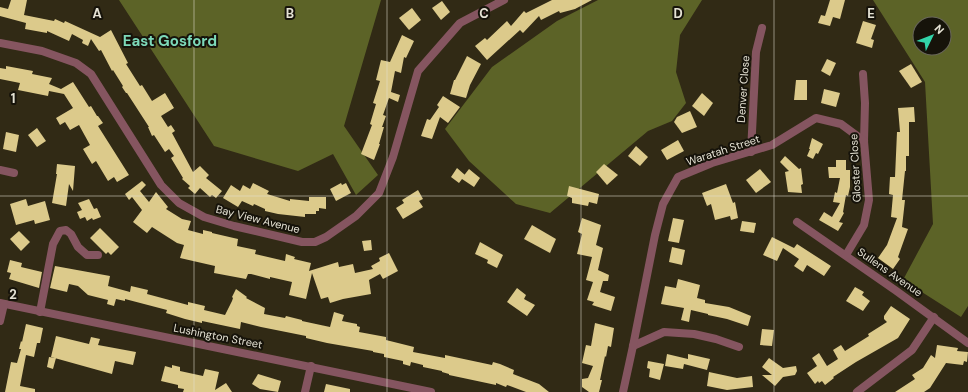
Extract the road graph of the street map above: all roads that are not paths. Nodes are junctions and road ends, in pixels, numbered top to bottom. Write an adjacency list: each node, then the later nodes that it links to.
1 (504, 0): 3 (street, Bay View Avenue)
2 (762, 28): 6 (street, Denver Close)
3 (0, 43)
4 (862, 74): 5 (street, Gloster Close)
5 (864, 141): 6 (street, Waratah Street); 11 (street, Gloster Close)
6 (750, 152): 17 (street, Waratah Street)
7 (0, 170): 8 (street)
8 (14, 174)
9 (796, 222): 11 (street, Sullens Avenue)
10 (98, 255): 13 (street)
11 (846, 255): 14 (street, Sullens Avenue)
12 (2, 303): 13 (street, Lushington Street); 15 (street)
13 (40, 312): 19 (street, Lushington Street)
14 (934, 317): 16 (street, Sullens Avenue); 23 (street)
15 (0, 321)
16 (968, 343)
17 (634, 346): 18 (street); 22 (street, Waratah Street)
18 (739, 347)
19 (311, 366): 20 (street); 21 (street, Lushington Street)
20 (305, 392)
21 (431, 392)
22 (623, 392)
23 (857, 392)

